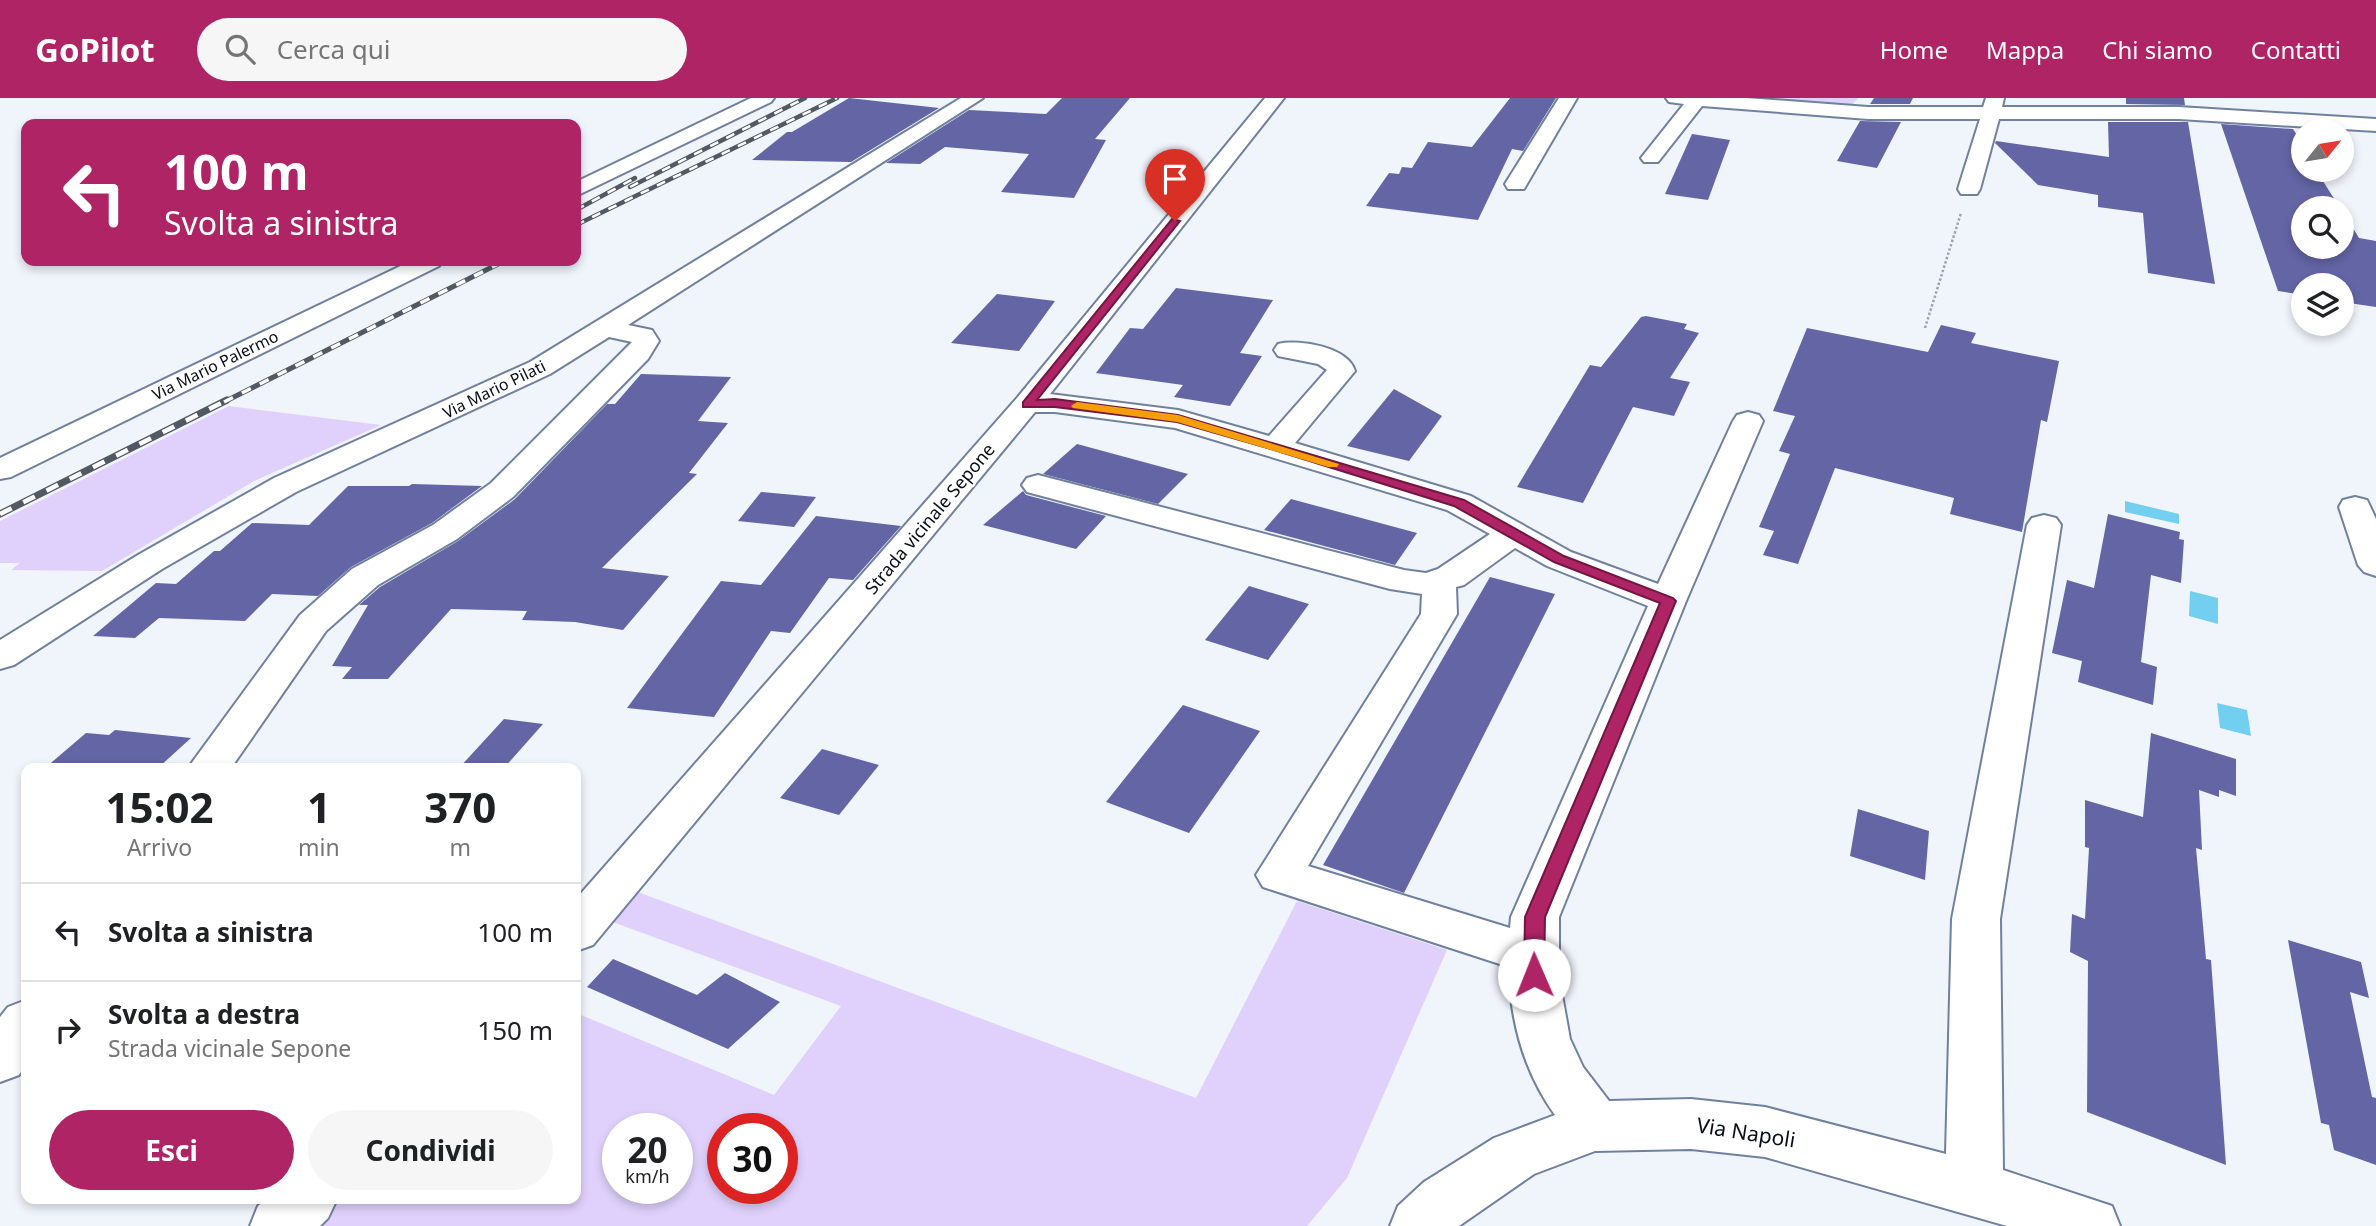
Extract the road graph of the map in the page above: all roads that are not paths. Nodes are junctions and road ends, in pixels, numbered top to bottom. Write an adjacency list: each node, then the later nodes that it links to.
1 (765, 98): 11 (street)
2 (974, 98): 14 (street, Via Mario Pilati)
3 (1275, 98): 16 (street, Strada vicinale Sepone)
4 (1568, 98): 10 (street)
5 (1675, 98): 6 (street)
6 (1698, 99): 7 (street); 9 (street)
7 (1993, 105): 8 (street); 12 (street)
8 (2376, 125)
9 (1651, 158)
10 (1516, 184)
11 (581, 188)
12 (1969, 189)
13 (420, 266): 19 (street, Via Mario Palermo)
14 (606, 328): 27 (street, Via Mario Pilati); 28 (street)
15 (1288, 350): 18 (street)
16 (1027, 404): 18 (street); 29 (street, Strada vicinale Sepone)
17 (1748, 421): 26 (street)
18 (1275, 447): 23 (street)
19 (0, 470)
20 (1038, 485): 25 (street)
21 (2355, 507): 24 (street)
22 (2044, 525): 34 (street)
23 (1513, 534): 25 (street); 26 (street)
24 (2376, 565)
25 (1437, 581): 30 (street)
26 (1668, 601): 30 (street)
27 (0, 657)
28 (213, 763)
29 (581, 926)
30 (1532, 954): 33 (street)
31 (21, 1029): 32 (street)
32 (0, 1059)
33 (1595, 1126): 34 (street, Via Napoli); 37 (street, Via Napoli)
34 (1974, 1188): 38 (street, Via Napoli)
35 (303, 1204): 36 (street)
36 (279, 1226)
37 (1419, 1226)
38 (2091, 1226)

